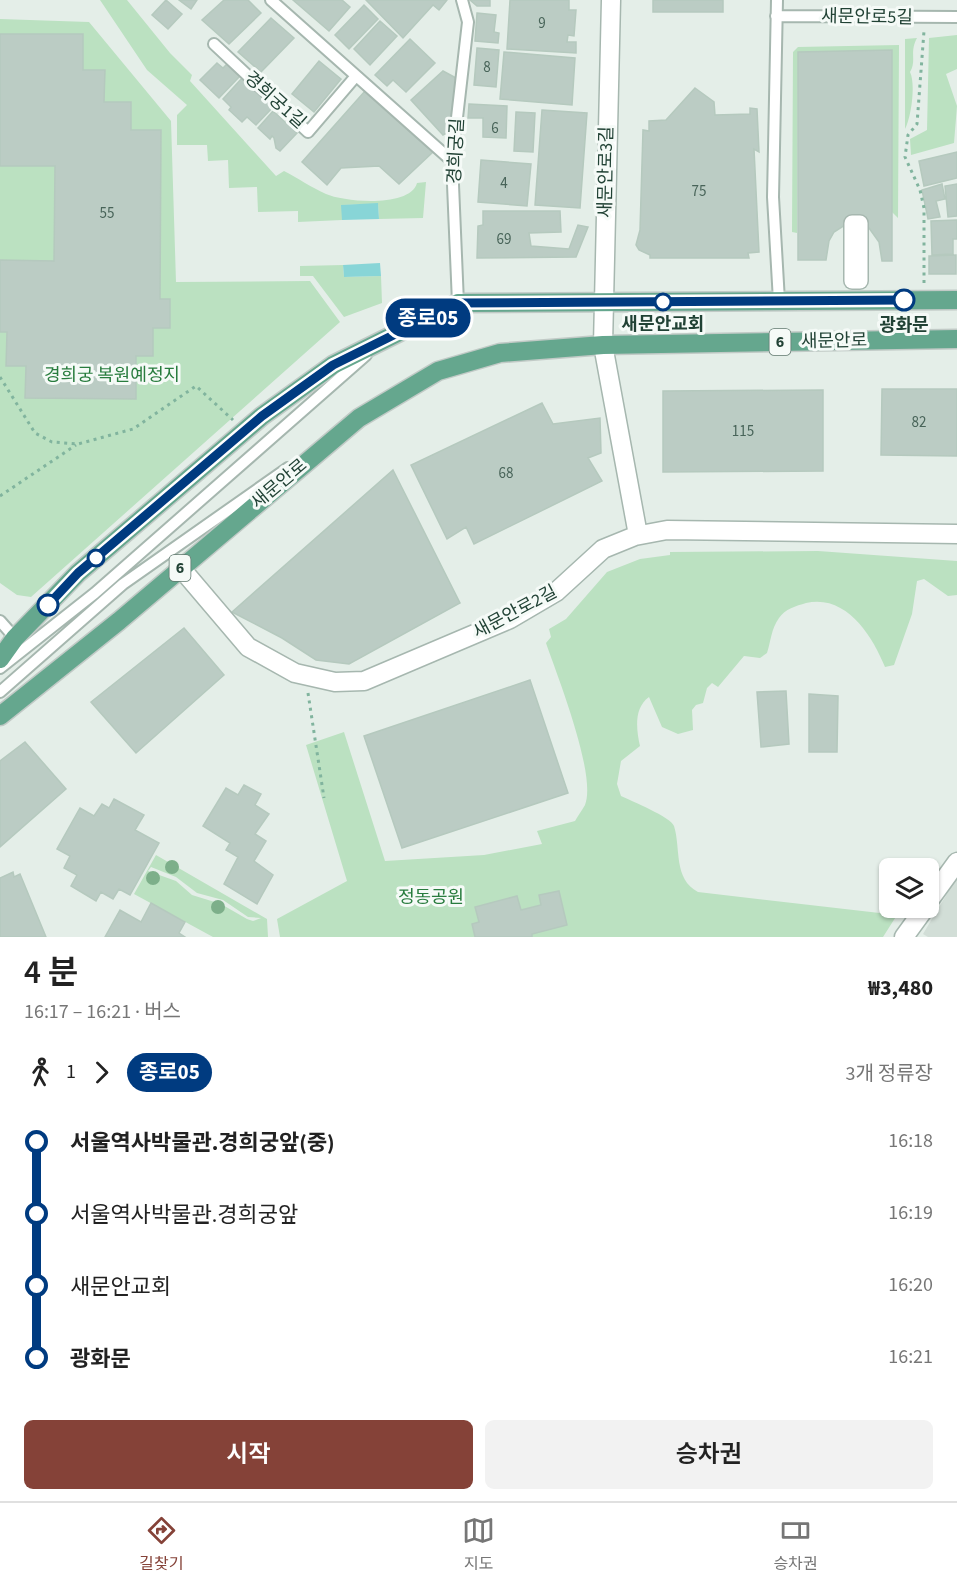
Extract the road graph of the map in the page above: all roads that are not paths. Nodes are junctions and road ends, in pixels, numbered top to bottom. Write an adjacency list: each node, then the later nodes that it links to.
1 (271, 0): 8 (lane)
2 (462, 0): 9 (lane, 경희궁길)
3 (610, 0): 13 (street, 새문안로3길)
4 (777, 0): 5 (lane)
5 (776, 16): 6 (lane, 새문안로5길); 11 (lane)
6 (957, 17)
7 (214, 44): 8 (lane, 경희궁1길)
8 (356, 76): 9 (lane)
9 (452, 161): 12 (lane, 경희궁길)
10 (957, 300): 11 (main road)
11 (779, 301): 13 (main road)
12 (458, 303): 13 (main road); 15 (main road)
13 (603, 303): 16 (street, 새문안로3길)
14 (957, 339): 16 (main road, 새문안로 / 6)
15 (382, 341): 22 (main road); 24 (lane)
16 (603, 345): 17 (main road, 새문안로 / 6); 19 (street)
17 (359, 418): 20 (main road, 새문안로 / 6); 25 (lane)
18 (957, 534): 19 (street, 새문안로2길)
19 (638, 535): 20 (street, 새문안로2길)
20 (180, 567): 26 (main road, 새문안로 / 6)
21 (0, 621): 22 (lane)
22 (15, 638): 23 (main road)
23 (0, 659)
24 (0, 668)
25 (0, 692)
26 (0, 716)
27 (957, 862): 28 (street)
28 (939, 887)
29 (918, 918): 30 (street)
30 (904, 937)

